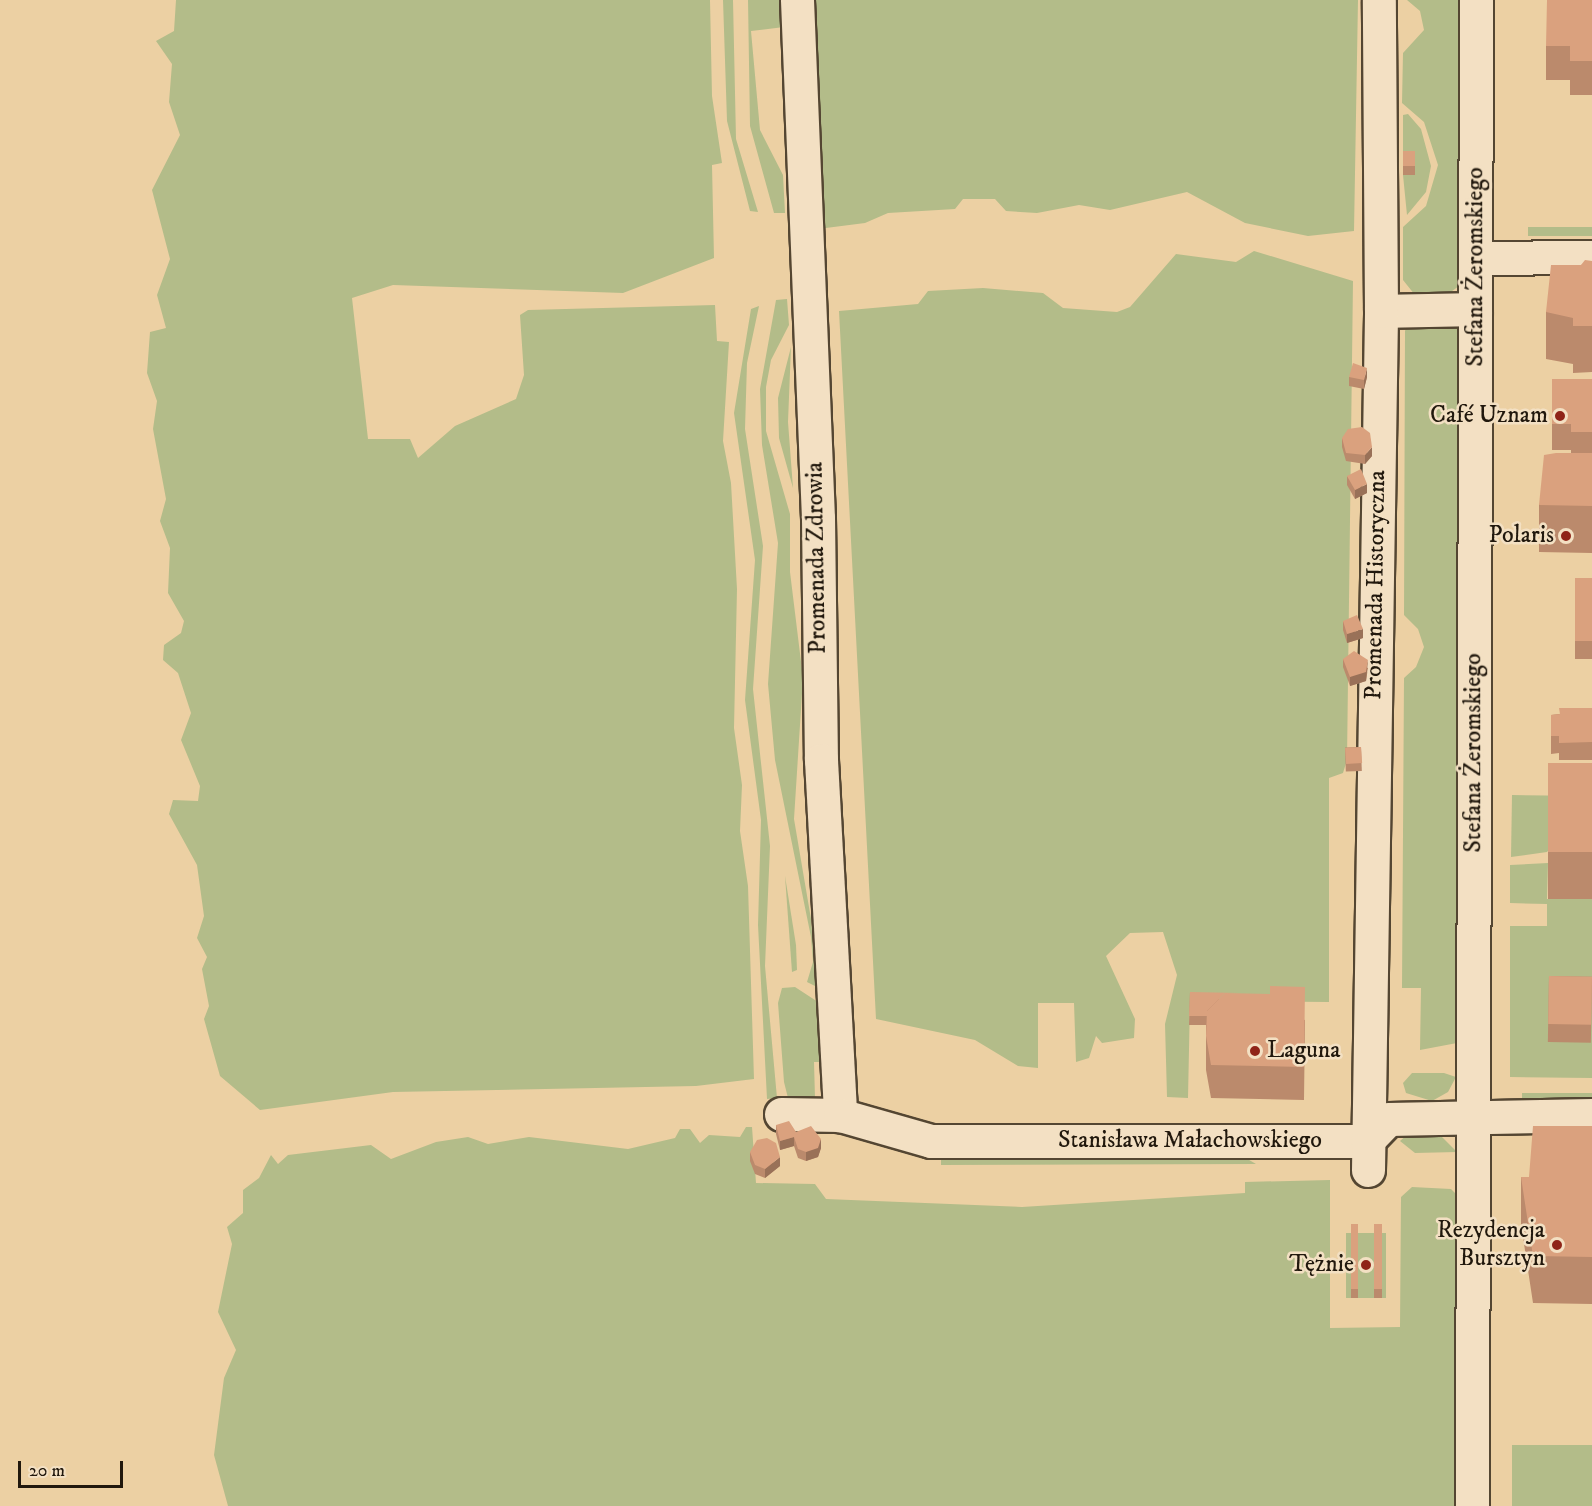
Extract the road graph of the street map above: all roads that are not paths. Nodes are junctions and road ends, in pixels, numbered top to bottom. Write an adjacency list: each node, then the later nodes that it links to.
1 (797, 0): 9 (street, Promenada Zdrowia)
2 (1379, 0): 7 (street, Promenada Historyczna)
3 (1476, 0): 5 (street, Stefana Żeromskiego)
4 (1592, 257): 5 (street)
5 (1476, 258): 6 (street, Stefana Żeromskiego)
6 (1475, 309): 7 (street); 11 (street, Stefana Żeromskiego)
7 (1382, 311): 12 (street, Promenada Historyczna)
8 (781, 1114): 9 (street, Stanisława Małachowskiego)
9 (840, 1115): 12 (street, Stanisława Małachowskiego)
10 (1592, 1115): 11 (street)
11 (1472, 1117): 12 (street); 13 (street, Stefana Żeromskiego)
12 (1367, 1156)
13 (1472, 1506)

